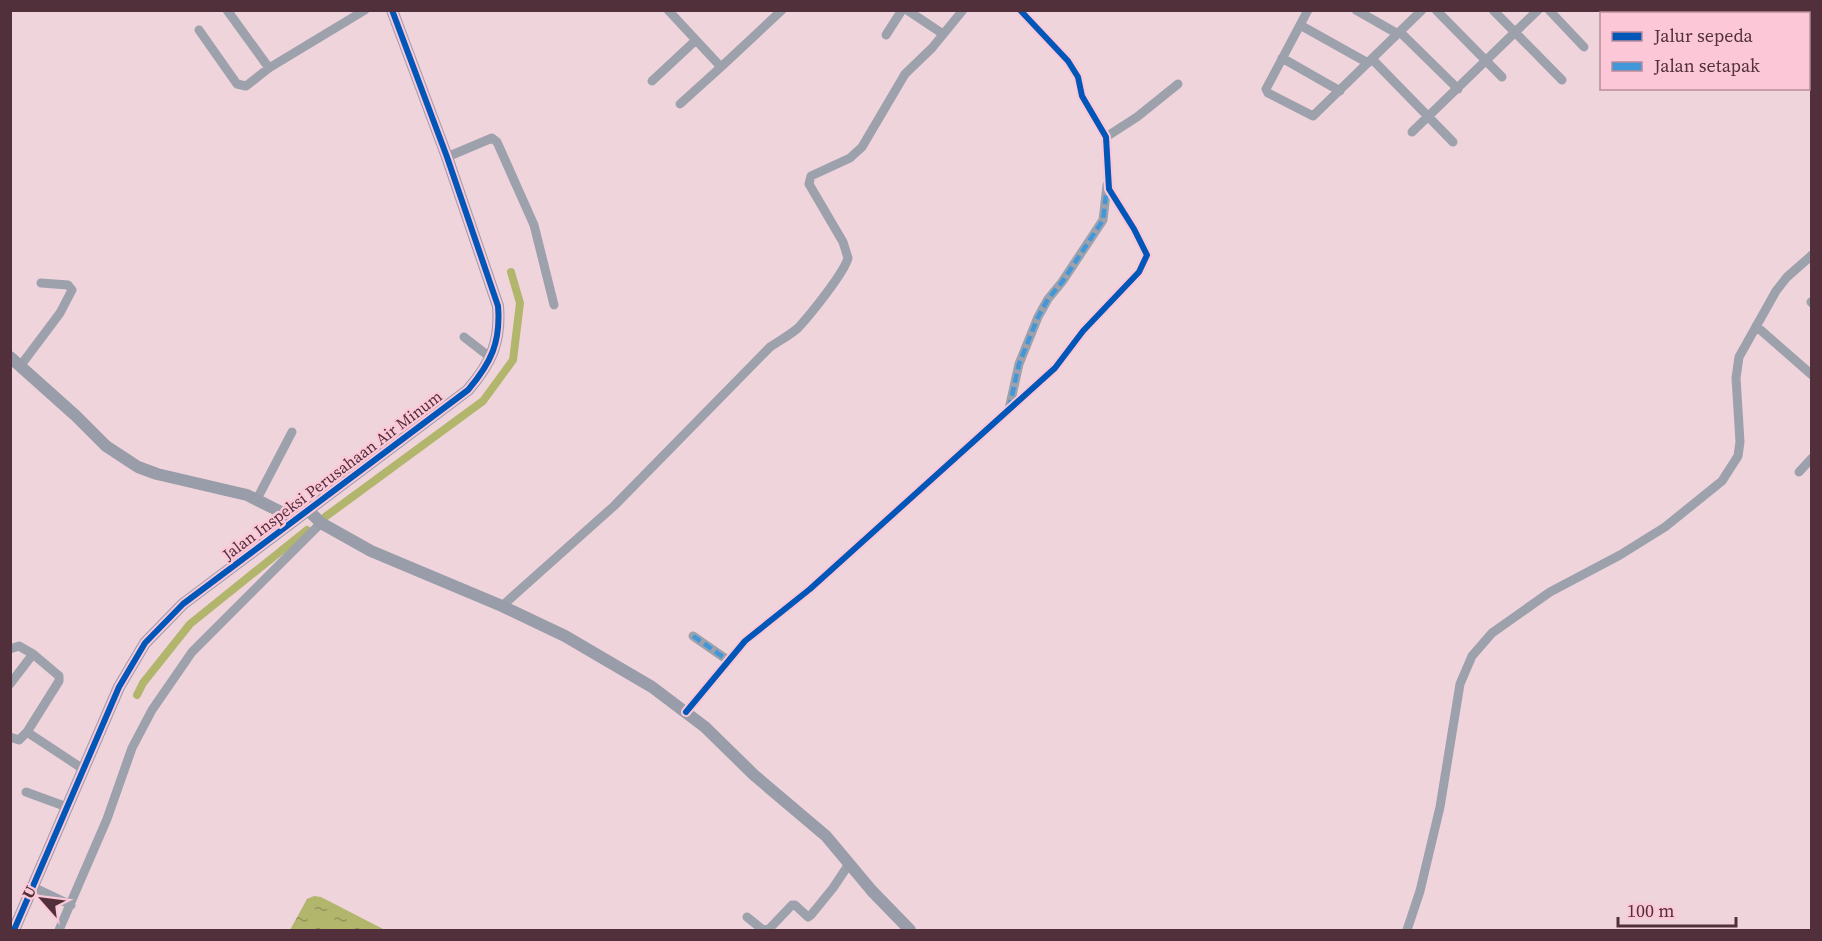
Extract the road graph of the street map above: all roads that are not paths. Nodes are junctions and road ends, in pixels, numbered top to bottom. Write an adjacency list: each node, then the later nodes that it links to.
1 (227, 10): 29 (street)
2 (364, 10): 29 (street)
3 (392, 10): 41 (street, Jalan Inspeksi Perusahaan Air Minum)
4 (782, 10): 28 (street)
5 (902, 10): 22 (street)
6 (907, 10): 21 (street)
7 (963, 10): 21 (street)
8 (1020, 10): 39 (street)
9 (1308, 10): 17 (street)
10 (1356, 10): 19 (street)
11 (1422, 10): 19 (street)
12 (1436, 10): 27 (street)
13 (1493, 10): 20 (street)
14 (1539, 10): 20 (street)
15 (1549, 10): 24 (street)
16 (674, 12): 23 (street)
17 (1300, 25): 25 (street); 26 (street)
18 (199, 30): 29 (street)
19 (1399, 33): 26 (street); 34 (street)
20 (1515, 33): 27 (street); 31 (street)
21 (943, 34): 60 (street)
22 (886, 35)
23 (696, 40): 28 (street); 32 (street)
24 (1584, 47)
25 (1282, 58): 35 (street); 35 (street)
26 (1370, 61): 35 (street); 37 (street)
27 (1486, 62): 30 (street); 34 (street)
28 (721, 67): 36 (street)
29 (269, 68)
30 (1502, 77)
31 (1562, 80)
32 (652, 81)
33 (1178, 84): 39 (street)
34 (1458, 89): 37 (street)
35 (1340, 91)
36 (680, 104)
37 (1429, 116): 38 (street); 40 (street)
38 (1412, 132)
39 (1106, 137): 42 (street)
40 (1453, 142)
41 (447, 157): 45 (street); 49 (street, Jalan Inspeksi Perusahaan Air Minum)
42 (1107, 182): 52 (street); 52 (street)
43 (1812, 255): 46 (street)
44 (41, 283): 50 (street)
45 (554, 305)
46 (1756, 326): 51 (street); 80 (street)
47 (464, 337): 49 (street)
48 (10, 357): 50 (street)
49 (491, 358): 57 (street, Jalan Inspeksi Perusahaan Air Minum)
50 (21, 365): 56 (street)
51 (1812, 375)
52 (1009, 409): 64 (street)
53 (292, 432): 56 (street)
54 (1812, 458): 55 (street)
55 (1799, 472)
56 (257, 499): 58 (street)
57 (307, 509): 58 (street, Jalan Inspeksi Perusahaan Air Minum); 59 (street)
58 (295, 519): 70 (street, Jalan Inspeksi Perusahaan Air Minum)
59 (321, 523): 60 (street); 75 (street)
60 (502, 606): 67 (street)
61 (693, 636): 64 (street)
62 (10, 649): 63 (street)
63 (33, 654): 65 (street); 68 (street)
64 (729, 661): 67 (street)
65 (14, 671): 66 (street)
66 (10, 684)
67 (686, 712): 73 (street)
68 (27, 732): 69 (street); 70 (street)
69 (10, 737)
70 (83, 769): 72 (street, Jalan Inspeksi Perusahaan Air Minum)
71 (26, 792): 72 (street)
72 (67, 807): 74 (street, Jalan Inspeksi Perusahaan Air Minum)
73 (849, 864): 76 (street); 79 (street)
74 (33, 887): 75 (street); 77 (street, Jalan Inspeksi Perusahaan Air Minum)
75 (71, 905): 78 (street)
76 (747, 917)
77 (14, 930)
78 (59, 930)
79 (910, 930)
80 (1407, 930)

